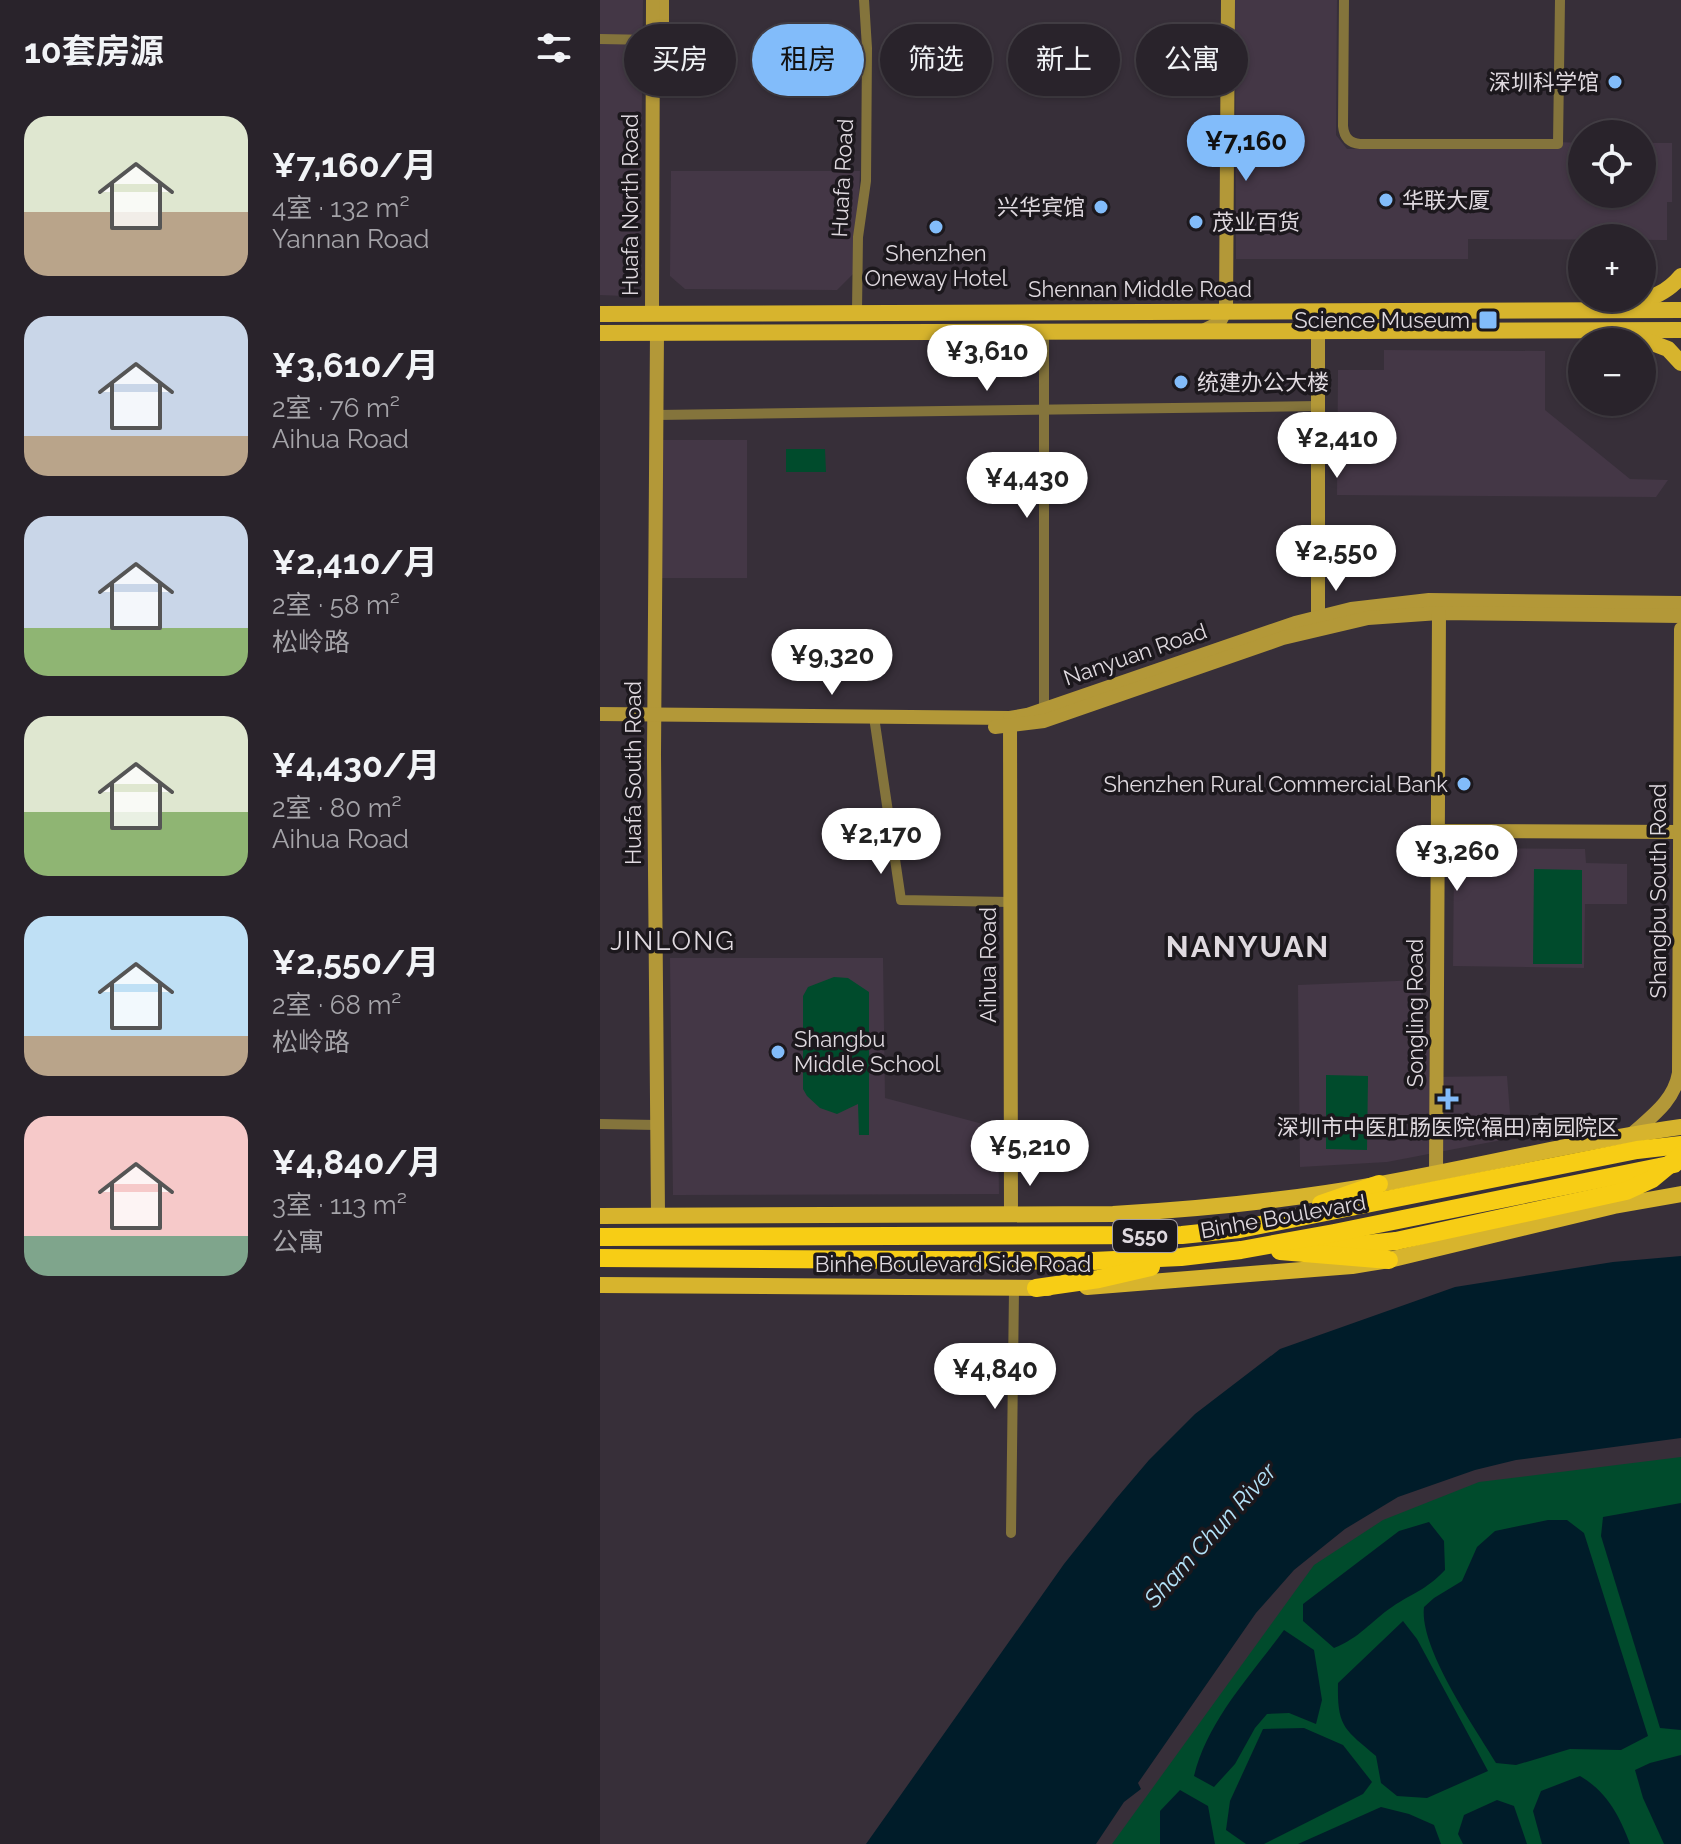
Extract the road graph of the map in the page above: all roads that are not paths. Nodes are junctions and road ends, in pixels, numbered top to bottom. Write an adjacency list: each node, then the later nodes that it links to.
1 (653, 0): 8 (main road, Huafa North Road)
2 (662, 0): 21 (main road, Huafa North Road)
3 (864, 0): 18 (street, Huafa Road)
4 (1219, 0): 19 (main road)
5 (1228, 0): 15 (main road)
6 (1344, 0): 7 (street)
7 (1560, 0)
8 (653, 24)
9 (600, 39): 10 (street)
10 (624, 39)
11 (654, 96): 21 (main road, Huafa North Road)
12 (1681, 276): 13 (main road)
13 (1656, 296)
14 (1568, 309): 15 (main road, Shennan Middle Road)
15 (1226, 310): 19 (main road, Shennan Middle Road); 26 (main road)
16 (1656, 310): 17 (main road, Shennan Middle Road)
17 (1681, 310)
18 (857, 311): 19 (main road, Shennan Middle Road); 21 (main road, Shennan Middle Road)
19 (1188, 311)
20 (600, 314): 21 (main road, Shennan Middle Road)
21 (656, 314)
22 (1568, 329): 27 (main road, Shennan Middle Road)
23 (1656, 330): 24 (main road, Shennan Middle Road)
24 (1681, 330)
25 (1044, 331): 26 (main road, Shennan Middle Road); 28 (main road, Shennan Middle Road); 33 (street)
26 (1203, 331): 27 (main road, Shennan Middle Road)
27 (1318, 331): 32 (main road)
28 (657, 332): 29 (main road, Shennan Middle Road); 34 (main road, Huafa South Road)
29 (600, 333)
30 (1656, 343): 31 (main road)
31 (1681, 363)
32 (1318, 406): 33 (street); 38 (main road)
33 (1044, 409): 34 (street); 40 (street)
34 (657, 415): 42 (main road, Huafa South Road)
35 (1681, 603): 38 (main road, Nanyuan Road)
36 (1439, 613): 37 (main road, Nanyuan Road); 38 (main road, Nanyuan Road); 46 (main road, Songling Road)
37 (1681, 616)
38 (1318, 622): 40 (main road, Nanyuan Road); 44 (main road, Nanyuan Road)
39 (1681, 629): 47 (main road, Shangbu South Road)
40 (1044, 709): 44 (main road, Nanyuan Road)
41 (600, 714): 42 (main road, Nanyuan Road)
42 (655, 719): 43 (main road, Nanyuan Road); 45 (main road, Nanyuan Road); 51 (main road, Huafa South Road)
43 (875, 721): 44 (main road, Nanyuan Road); 48 (street)
44 (1010, 722): 48 (main road, Aihua Road)
45 (600, 723)
46 (1438, 831): 47 (main road); 57 (main road, Songling Road)
47 (1679, 832): 49 (main road, Shangbu South Road)
48 (1010, 902): 60 (main road, Aihua Road)
49 (1680, 1058): 53 (main road, Shangbu South Road)
50 (600, 1124): 51 (street)
51 (657, 1125): 61 (main road, Huafa South Road)
52 (1681, 1127): 53 (main road)
53 (1632, 1134): 57 (main road)
54 (1681, 1145): 63 (highway, Binhe Boulevard / S550)
55 (1681, 1155): 66 (highway, bridge)
56 (1681, 1163): 65 (highway, Binhe Boulevard / S550)
57 (1436, 1173): 58 (main road)
58 (1379, 1184): 60 (main road); 63 (highway)
59 (1681, 1194): 69 (main road, Binhe Boulevard Side Road)
60 (1011, 1213): 61 (main road)
61 (658, 1214): 62 (main road)
62 (600, 1216)
63 (1240, 1229): 64 (highway, Binhe Boulevard / S550)
64 (600, 1235)
65 (1241, 1250): 66 (highway); 67 (highway, Binhe Boulevard / S550)
66 (1301, 1251): 69 (highway)
67 (1213, 1254): 68 (highway, Binhe Boulevard / S550); 71 (highway)
68 (600, 1260)
69 (1389, 1260): 71 (main road, Binhe Boulevard Side Road)
70 (600, 1285): 72 (main road, Binhe Boulevard Side Road)
71 (1036, 1288): 72 (main road, Binhe Boulevard Side Road)
72 (1014, 1289): 73 (street)
73 (1011, 1533)

